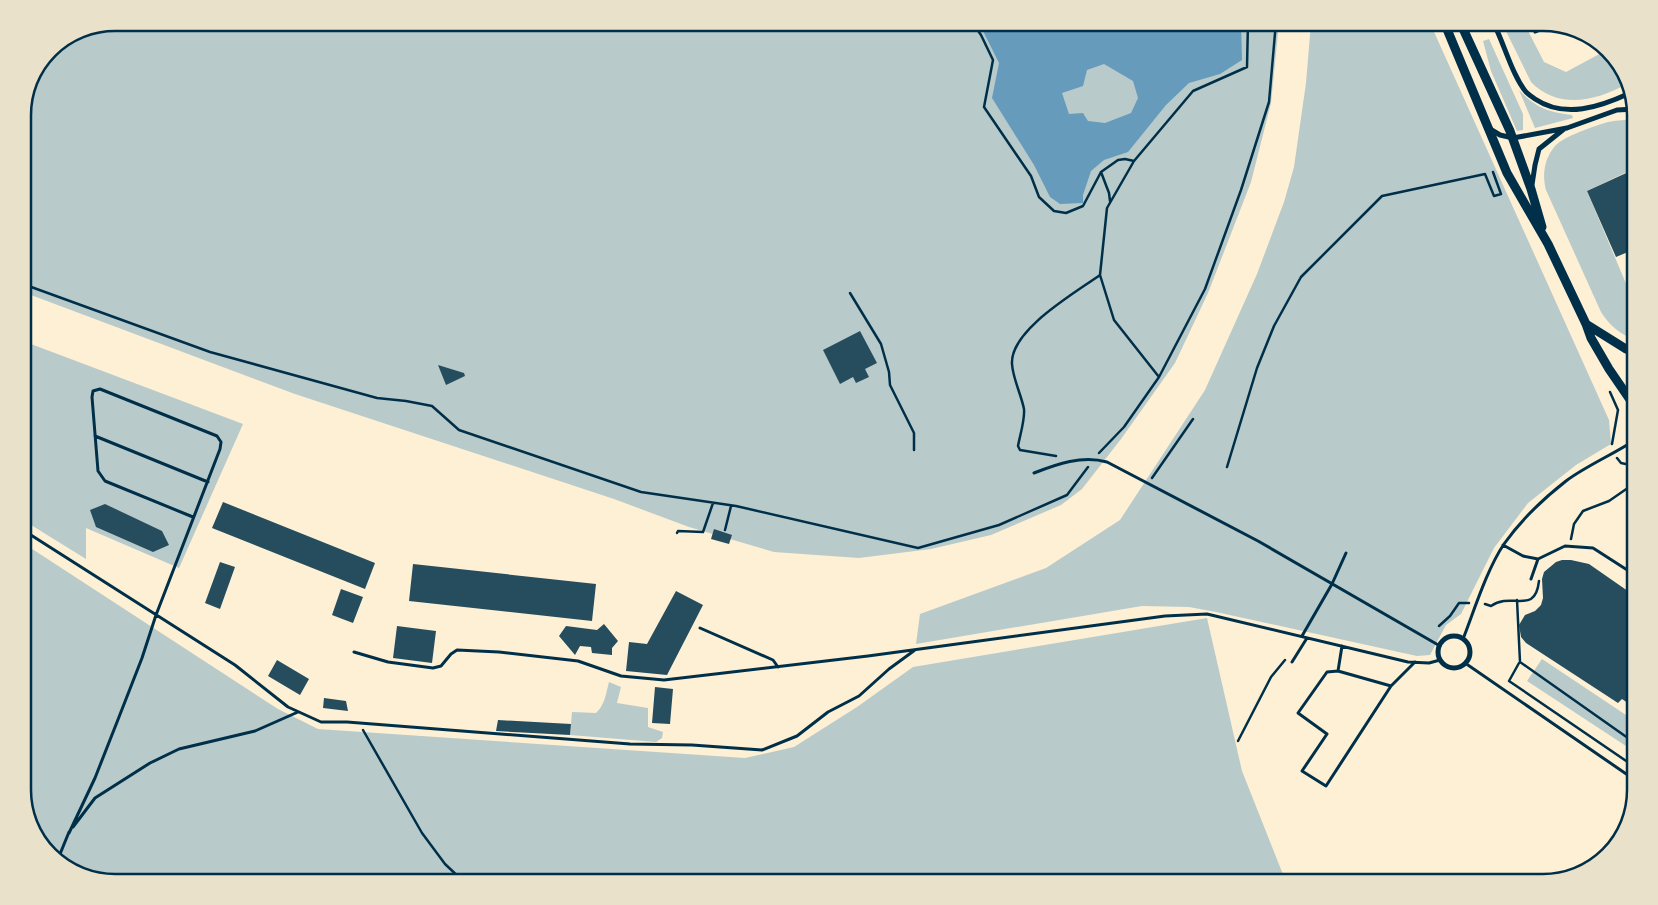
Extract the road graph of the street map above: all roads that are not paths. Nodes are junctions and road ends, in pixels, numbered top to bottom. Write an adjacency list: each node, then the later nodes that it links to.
1 (1448, 31): 7 (main road)
2 (1464, 31): 8 (main road)
3 (1497, 31): 4 (street)
4 (1624, 96)
5 (1627, 109): 6 (street)
6 (1567, 128): 8 (street); 9 (street)
7 (1490, 129): 8 (street); 10 (main road)
8 (1513, 138): 9 (main road)
9 (1531, 189): 10 (main road)
10 (1548, 244): 11 (main road)
11 (1586, 324): 12 (main road); 13 (main road)
12 (1627, 350)
13 (1627, 396)
14 (95, 436): 17 (lane); 17 (lane); 18 (lane)
15 (1627, 445): 20 (lane)
16 (1034, 473): 25 (lane)
17 (208, 482): 18 (lane)
18 (194, 517): 26 (lane)
19 (31, 535): 26 (lane)
20 (1503, 546): 22 (lane); 30 (lane)
21 (1346, 553): 25 (lane)
22 (1538, 559): 23 (lane); 24 (lane)
23 (1627, 569)
24 (1530, 579)
25 (1332, 584): 28 (lane); 32 (lane)
26 (156, 615): 42 (lane); 44 (lane)
27 (700, 628): 39 (lane)
28 (1302, 636): 29 (lane); 33 (lane)
29 (1307, 638): 31 (lane); 36 (lane)
30 (1463, 639): 32 (street); 38 (street)
31 (1342, 646): 37 (lane); 40 (lane)
32 (1440, 646): 35 (street)
33 (917, 649): 39 (lane); 42 (lane)
34 (354, 652): 39 (lane)
35 (1440, 660): 37 (lane); 38 (street)
36 (1292, 662)
37 (1415, 662): 41 (lane)
38 (1465, 663): 43 (lane)
39 (778, 667)
40 (1338, 671): 41 (lane); 41 (lane)
41 (1391, 686)
42 (298, 712): 44 (lane)
43 (1627, 774)
44 (69, 833): 45 (lane)
45 (60, 853)

